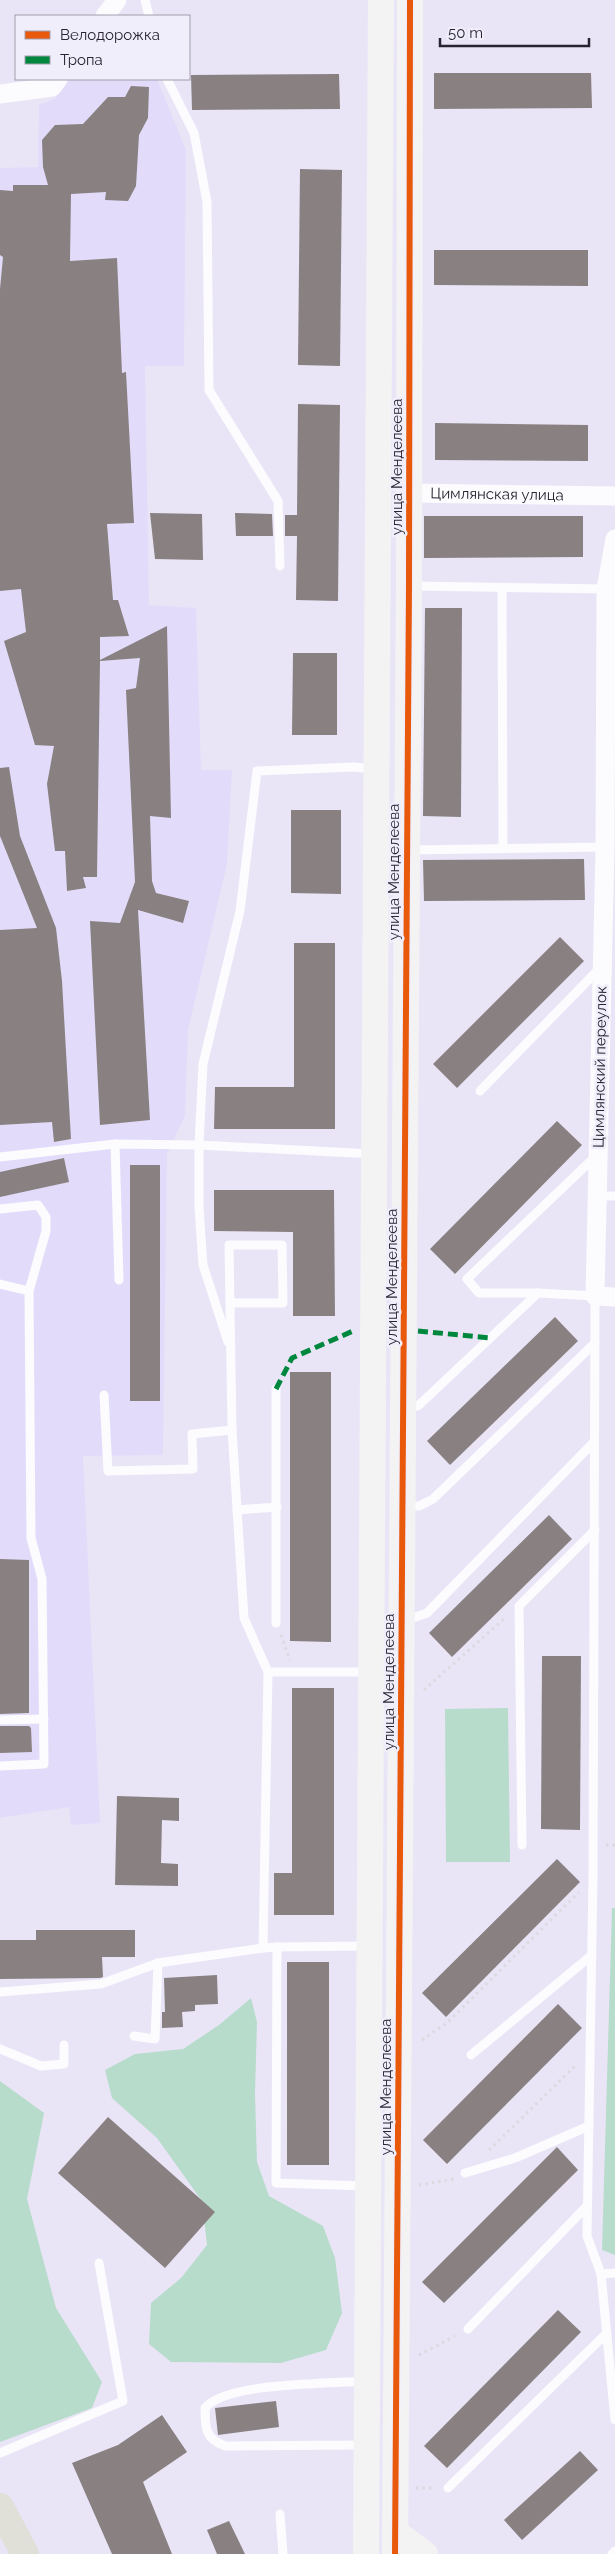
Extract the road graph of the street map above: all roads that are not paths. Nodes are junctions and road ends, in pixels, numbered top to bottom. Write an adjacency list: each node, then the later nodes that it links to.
1 (117, 0): 5 (street)
2 (145, 0): 6 (lane)
3 (380, 0): 11 (street, улица Менделеева)
4 (410, 0): 10 (street, улица Менделеева)
5 (106, 15)
6 (149, 15)
7 (57, 80): 9 (street)
8 (167, 80): 14 (lane)
9 (0, 94)
10 (409, 493): 11 (street, Цимлянская улица); 12 (street, Цимлянская улица); 15 (street, улица Менделеева)
11 (378, 494): 18 (street, улица Менделеева)
12 (615, 496)
13 (615, 539): 17 (street, Цимлянский переулок)
14 (280, 566)
15 (409, 586): 16 (lane); 21 (street, улица Менделеева)
16 (502, 588): 17 (lane); 20 (lane)
17 (611, 588): 19 (street, Цимлянский переулок)
18 (376, 769): 25 (lane); 26 (street, улица Менделеева)
19 (605, 846): 20 (lane); 22 (street, Цимлянский переулок)
20 (503, 848): 21 (lane)
21 (407, 850): 42 (street, улица Менделеева)
22 (602, 966): 23 (lane); 27 (street, Цимлянский переулок)
23 (480, 1091)
24 (116, 1144): 25 (lane); 28 (lane); 31 (lane)
25 (200, 1145): 26 (lane); 39 (lane)
26 (374, 1154): 52 (street, улица Менделеева)
27 (598, 1154): 29 (street, Цимлянский переулок); 34 (lane)
28 (0, 1157)
29 (606, 1196): 35 (street, Цимлянский переулок)
30 (0, 1210): 33 (lane)
31 (119, 1280)
32 (0, 1284): 33 (lane)
33 (29, 1291): 53 (lane)
34 (538, 1294): 35 (lane); 42 (lane)
35 (595, 1296): 36 (street); 38 (lane)
36 (615, 1296)
37 (230, 1303): 37 (lane); 39 (lane)
38 (595, 1343): 44 (lane); 45 (lane)
39 (231, 1349): 43 (lane)
40 (276, 1388): 46 (lane)
41 (104, 1395): 43 (lane)
42 (403, 1408): 45 (street, улица Менделеева)
43 (232, 1430): 47 (lane)
44 (594, 1442): 48 (lane); 49 (lane)
45 (402, 1506): 49 (street, улица Менделеева)
46 (277, 1507): 47 (lane); 50 (lane)
47 (237, 1510): 51 (lane)
48 (595, 1530): 56 (lane); 61 (lane)
49 (401, 1621): 57 (street, улица Менделеева)
50 (276, 1623)
51 (268, 1672): 52 (lane); 60 (lane)
52 (371, 1672): 58 (street, улица Менделеева)
53 (44, 1719): 54 (lane); 55 (lane)
54 (0, 1720)
55 (0, 1766)
56 (522, 1845)
57 (399, 1945): 58 (street); 84 (street, улица Менделеева)
58 (369, 1946): 59 (lane); 70 (street, улица Менделеева)
59 (277, 1947): 60 (lane); 70 (lane)
60 (264, 1948): 62 (lane)
61 (592, 1955): 67 (lane); 68 (lane)
62 (158, 1963): 63 (lane); 64 (lane)
63 (0, 1992)
64 (134, 2036)
65 (64, 2045): 66 (lane)
66 (0, 2049)
67 (471, 2055)
68 (589, 2126): 69 (lane); 71 (lane)
69 (465, 2173)
70 (368, 2187): 77 (street, улица Менделеева)
71 (587, 2206): 74 (lane); 75 (lane)
72 (99, 2263): 80 (lane)
73 (615, 2273): 74 (lane)
74 (602, 2274): 76 (lane)
75 (468, 2329)
76 (607, 2333): 78 (lane); 81 (lane)
77 (367, 2381): 79 (street, улица Менделеева); 79 (lane)
78 (615, 2420)
79 (366, 2445): 88 (street, улица Менделеева)
80 (0, 2453)
81 (448, 2488)
82 (0, 2507): 86 (highway)
83 (280, 2514): 87 (lane)
84 (395, 2543): 89 (street)
85 (615, 2551): 90 (lane)
86 (25, 2554)
87 (283, 2554)
88 (366, 2554)
89 (425, 2554)
90 (612, 2554)

